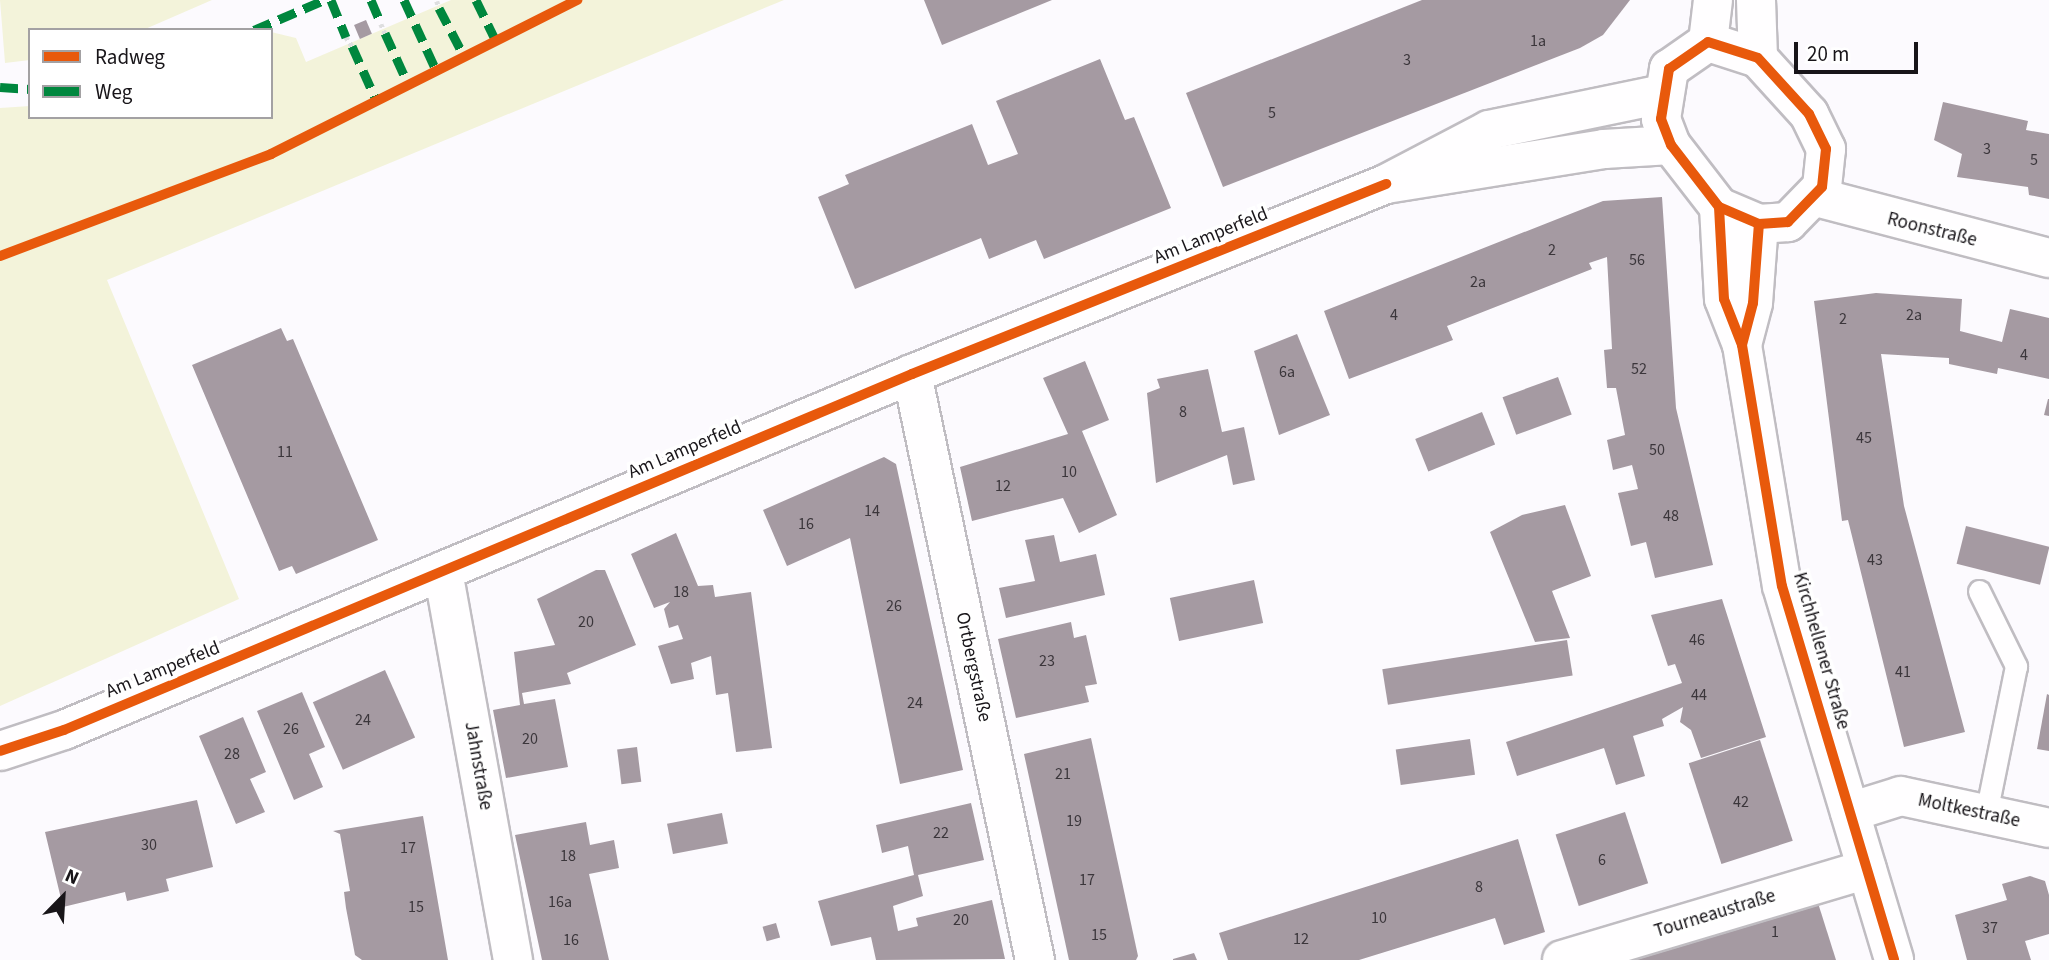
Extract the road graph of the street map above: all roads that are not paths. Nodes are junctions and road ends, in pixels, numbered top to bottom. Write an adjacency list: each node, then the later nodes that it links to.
1 (1713, 0): 3 (street)
2 (1755, 0): 4 (street)
3 (1708, 42): 4 (street); 5 (street)
4 (1758, 58): 8 (street)
5 (1663, 94): 6 (street); 7 (street, Am Lamperfeld)
6 (1671, 145): 7 (street, Am Lamperfeld); 9 (street)
7 (1386, 184): 13 (street, Am Lamperfeld)
8 (1816, 197): 10 (street); 11 (street, Roonstraße)
9 (1719, 207): 10 (street); 12 (street, Kirchhellener Straße)
10 (1759, 224): 12 (street, Kirchhellener Straße)
11 (2049, 258)
12 (1742, 345): 17 (street, Kirchhellener Straße)
13 (912, 374): 14 (street, Am Lamperfeld); 22 (street, Ortbergstraße)
14 (443, 572): 16 (street, Am Lamperfeld); 21 (street, Jahnstraße)
15 (1979, 591): 18 (lane)
16 (0, 751)
17 (1850, 812): 18 (street, Moltkestraße); 20 (street, Kirchhellener Straße)
18 (1986, 814): 19 (street, Moltkestraße)
19 (2049, 828)
20 (1867, 869): 23 (street, Tourneaustraße); 24 (street, Kirchhellener Straße)
21 (513, 960)
22 (1035, 960)
23 (1562, 960)
24 (1894, 960)

